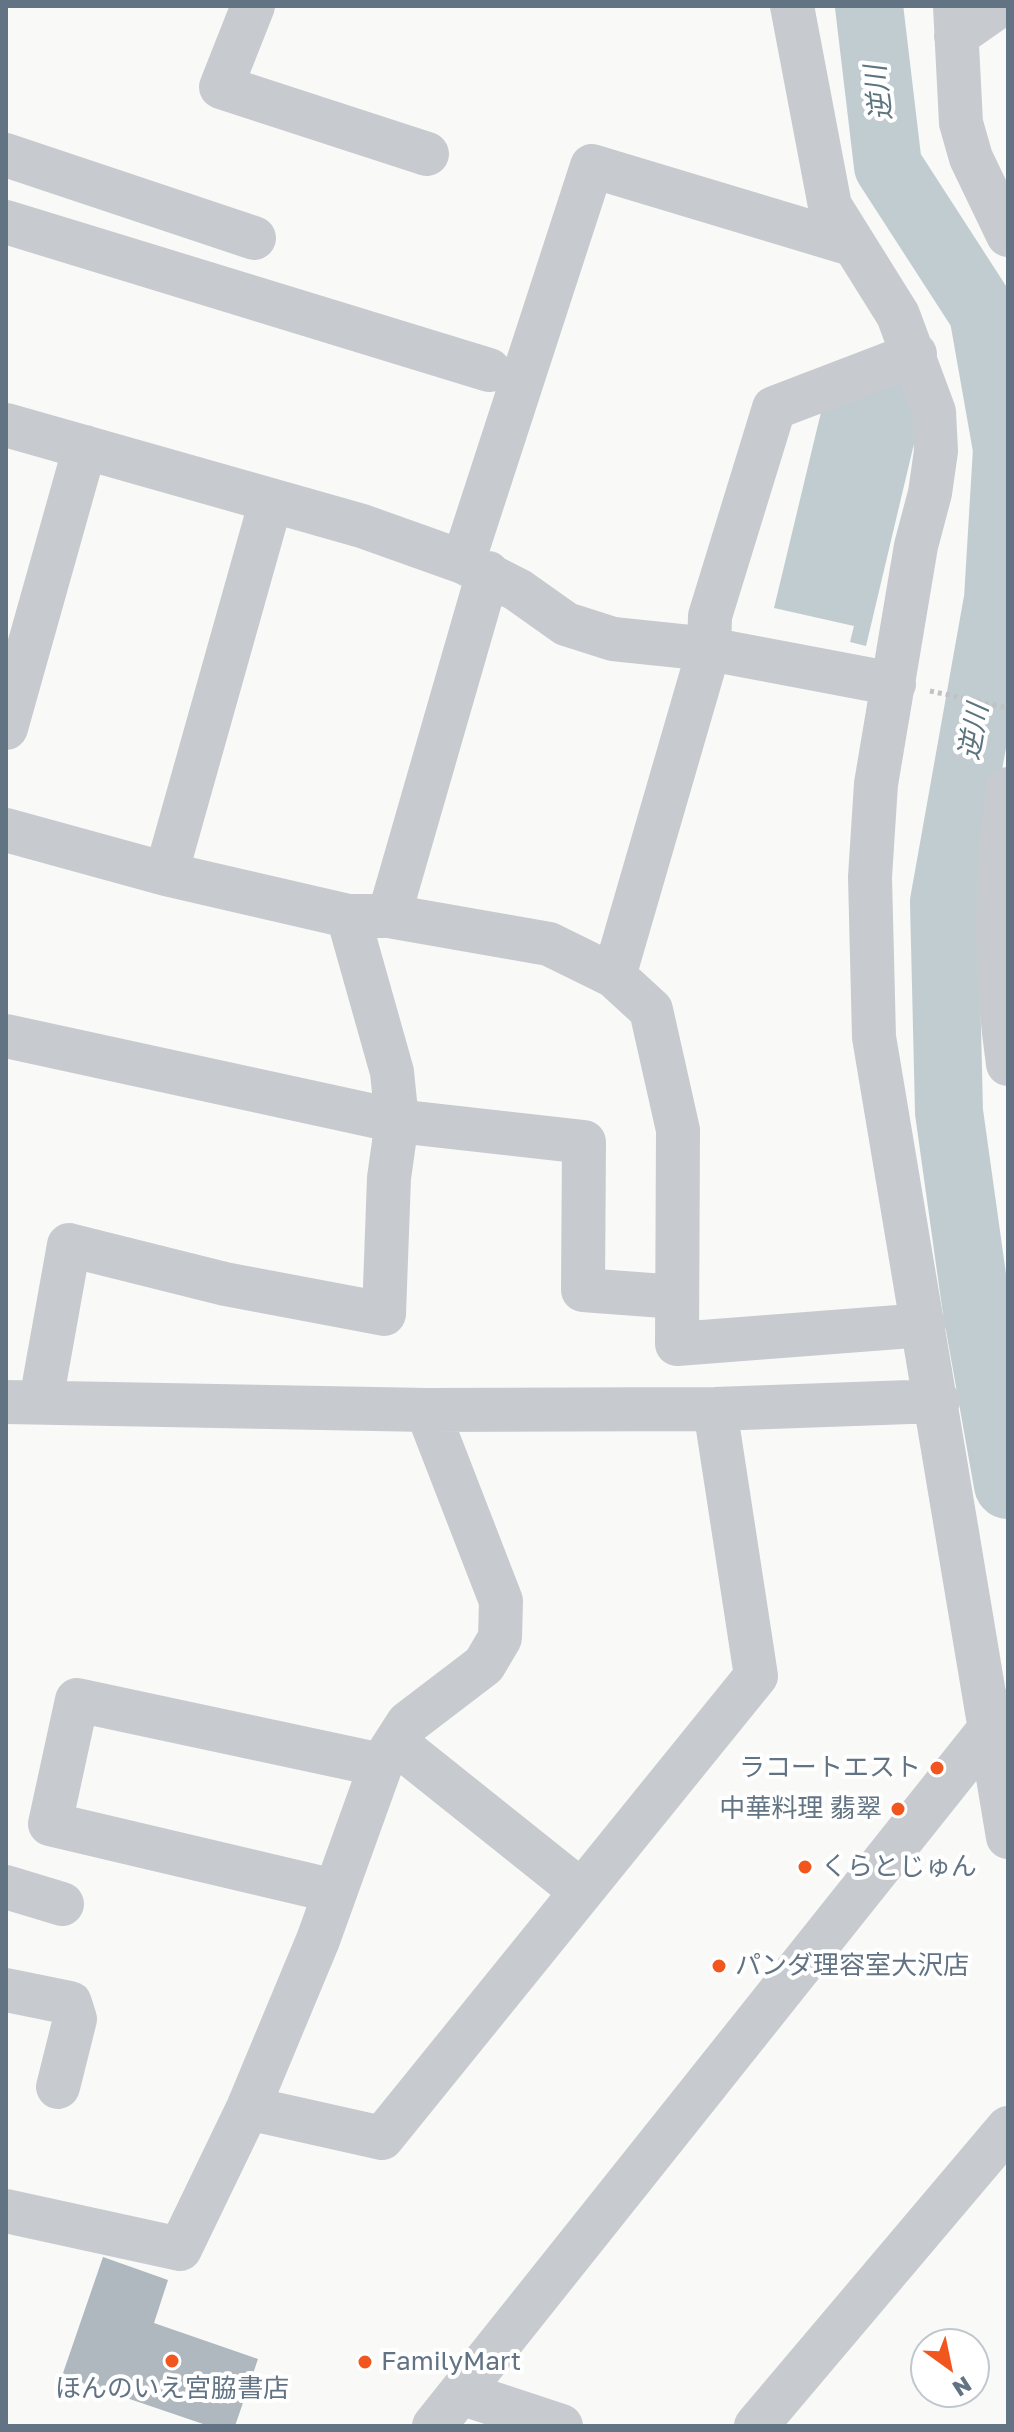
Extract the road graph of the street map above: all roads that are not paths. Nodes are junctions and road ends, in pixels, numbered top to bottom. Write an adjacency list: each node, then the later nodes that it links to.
1 (253, 6): 5 (street)
2 (792, 6): 10 (street)
3 (999, 6): 4 (street)
4 (956, 21): 8 (street)
5 (427, 154)
6 (6, 155): 9 (street)
7 (6, 222): 12 (street)
8 (1008, 235)
9 (254, 238)
10 (851, 244): 11 (street); 16 (street)
11 (915, 354): 17 (street); 18 (street)
12 (489, 370)
13 (6, 425): 14 (street)
14 (85, 447): 15 (street); 19 (street)
15 (271, 501): 16 (street); 22 (street)
16 (476, 567): 17 (street); 23 (street)
17 (709, 649): 18 (street); 24 (street)
18 (906, 686): 29 (street)
19 (6, 728)
20 (1008, 789): 26 (street)
21 (6, 830): 22 (street)
22 (166, 874): 23 (street)
23 (368, 916): 24 (street); 27 (street)
24 (614, 976): 28 (street)
25 (6, 1036): 27 (street)
26 (1008, 1064)
27 (397, 1121): 28 (street); 30 (street)
28 (677, 1297): 29 (street)
29 (924, 1325): 31 (street)
30 (23, 1401): 33 (street)
31 (938, 1401): 32 (street); 34 (street)
32 (715, 1409): 33 (street); 39 (street)
33 (427, 1410): 35 (street)
34 (1001, 1714): 36 (street); 46 (street)
35 (389, 1755): 38 (street); 38 (street); 39 (street)
36 (1008, 1837)
37 (6, 1887): 40 (street)
38 (334, 1891): 43 (street)
39 (581, 1891): 43 (street)
40 (62, 1904)
41 (6, 1990): 42 (street)
42 (58, 2087)
43 (248, 2108): 45 (street)
44 (1008, 2128): 49 (street)
45 (6, 2211)
46 (461, 2393): 47 (street); 48 (street)
47 (434, 2426)
48 (561, 2426)
49 (756, 2426)

